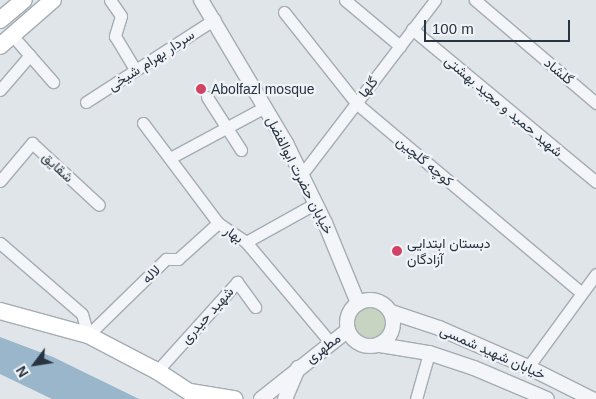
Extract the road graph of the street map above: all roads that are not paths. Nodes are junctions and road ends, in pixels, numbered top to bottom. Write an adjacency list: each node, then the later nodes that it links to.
1 (24, 0): 10 (main road)
2 (53, 0): 12 (main road)
3 (110, 0): 15 (street)
4 (201, 0): 9 (street, خیابان حضرت ابوالفضل)
5 (345, 0): 13 (street)
6 (435, 0): 11 (street, گلها)
7 (475, 0): 21 (street, گلشاد)
8 (284, 12): 20 (street, کوچه گلچین)
9 (215, 19): 15 (street, سردار بهرام شیخی); 22 (street, خیابان حضرت ابوالفضل)
10 (0, 20)
11 (412, 30): 13 (street, گلها); 29 (street, شهید حمید و مجید بهشتی)
12 (6, 40): 14 (street)
13 (400, 46): 20 (street, گلها)
14 (30, 55): 16 (street); 17 (street)
15 (136, 69): 19 (street, سردار بهرام شیخی)
16 (53, 82)
17 (0, 90)
18 (207, 98): 24 (street)
19 (86, 102)
20 (356, 103): 27 (street, گلها); 36 (street, کوچه گلچین)
21 (596, 103)
22 (265, 107): 24 (street); 27 (street, خیابان حضرت ابوالفضل)
23 (143, 123): 26 (street, بهار)
24 (226, 128): 25 (street); 26 (street)
25 (241, 150)
26 (170, 158): 32 (street, بهار)
27 (302, 174): 30 (street, خیابان حضرت ابوالفضل)
28 (0, 181): 31 (street, شقایق)
29 (596, 182)
30 (316, 203): 33 (street); 37 (street, خیابان حضرت ابوالفضل)
31 (99, 205)
32 (218, 223): 33 (street, بهار); 42 (street, لاله)
33 (246, 242): 43 (street, بهار)
34 (0, 243): 42 (street)
35 (596, 274): 36 (street)
36 (582, 293): 47 (street)
37 (358, 303): 40 (street); 41 (street)
38 (255, 307): 48 (street, شهید حیدری)
39 (0, 311): 42 (main road)
40 (391, 312): 44 (street); 47 (street, خیابان شهید شمسی)
41 (348, 330): 43 (street, مطهری); 44 (street)
42 (88, 334): 48 (main road)
43 (330, 342): 46 (street, مطهری)
44 (380, 345): 45 (street, خیابان شهید شمسی)
45 (429, 354): 53 (street); 54 (street, خیابان شهید شمسی)
46 (299, 367): 51 (street, مطهری); 52 (street, مطهری)
47 (528, 367): 55 (street, خیابان شهید شمسی)
48 (157, 371): 49 (main road)
49 (195, 395): 50 (main road)
50 (234, 399)
51 (262, 399)
52 (286, 399)
53 (416, 399)
54 (547, 399)
55 (592, 399)

